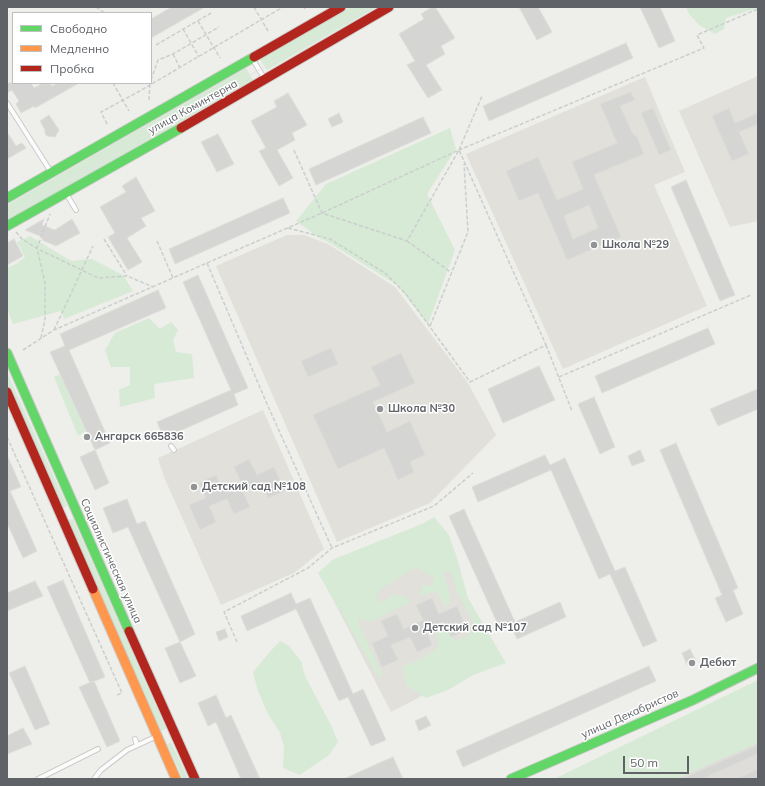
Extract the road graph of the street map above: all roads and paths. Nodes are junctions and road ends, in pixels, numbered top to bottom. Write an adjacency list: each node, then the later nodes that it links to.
1 (254, 7): 7 (path)
2 (283, 7): 7 (path)
3 (341, 7): 19 (street, улица Коминтерна)
4 (389, 7): 22 (street, улица Коминтерна)
5 (758, 9): 33 (path)
6 (211, 13): 8 (path)
7 (262, 20): 11 (path); 15 (path)
8 (198, 21): 10 (path); 12 (path)
9 (218, 27): 12 (path)
10 (183, 29): 13 (path); 14 (path)
11 (268, 31)
12 (206, 34): 13 (path); 15 (path)
13 (191, 43): 16 (path); 17 (path)
14 (156, 45)
15 (214, 48): 17 (path); 18 (path)
16 (173, 54): 20 (path); 21 (path)
17 (199, 57): 20 (path)
18 (220, 58)
19 (252, 58): 22 (lane); 35 (street, улица Коминтерна)
20 (180, 68): 23 (path)
21 (152, 77)
22 (265, 79): 36 (street, улица Коминтерна)
23 (152, 83)
24 (114, 84): 28 (path)
25 (150, 84): 27 (path); 28 (path)
26 (482, 96): 33 (path)
27 (149, 100)
28 (123, 101): 30 (path); 31 (path)
29 (7, 103): 35 (lane)
30 (129, 111)
31 (107, 124)
32 (293, 148): 40 (path)
33 (459, 150): 34 (path); 40 (path); 46 (path)
34 (464, 163): 51 (path); 59 (path)
35 (51, 172): 37 (street, улица Коминтерна)
36 (66, 192): 38 (lane); 41 (street, улица Коминтерна)
37 (7, 198)
38 (76, 210)
39 (50, 213): 48 (path)
40 (322, 213): 42 (path); 46 (path)
41 (7, 226)
42 (288, 228): 49 (path); 56 (path)
43 (16, 232): 48 (path)
44 (104, 239): 52 (path)
45 (157, 241): 53 (path)
46 (407, 241): 51 (path)
47 (94, 246): 50 (path)
48 (37, 248): 50 (path); 58 (path)
49 (208, 263): 53 (path); 67 (path)
50 (82, 271): 52 (path); 57 (path)
51 (452, 273): 56 (path)
52 (127, 276): 54 (path)
53 (173, 278): 54 (path)
54 (153, 287): 57 (path)
55 (751, 295): 62 (path)
56 (430, 326): 59 (path)
57 (54, 330): 58 (path)
58 (41, 338): 60 (path)
59 (546, 345): 62 (path)
60 (23, 350)
61 (7, 353): 78 (street, Социалистическая улица)
62 (559, 377): 64 (path)
63 (7, 392): 71 (street)
64 (572, 411)
65 (7, 437): 70 (path)
66 (472, 473): 67 (path)
67 (332, 548): 68 (path)
68 (237, 642)
69 (758, 668): 79 (street, улица Декабристов)
70 (115, 696)
71 (156, 736): 73 (lane); 77 (street)
72 (135, 739): 73 (lane)
73 (137, 745): 76 (lane)
74 (98, 749): 75 (lane)
75 (38, 779)
76 (94, 779)
77 (176, 779)
78 (195, 779)
79 (511, 779)

